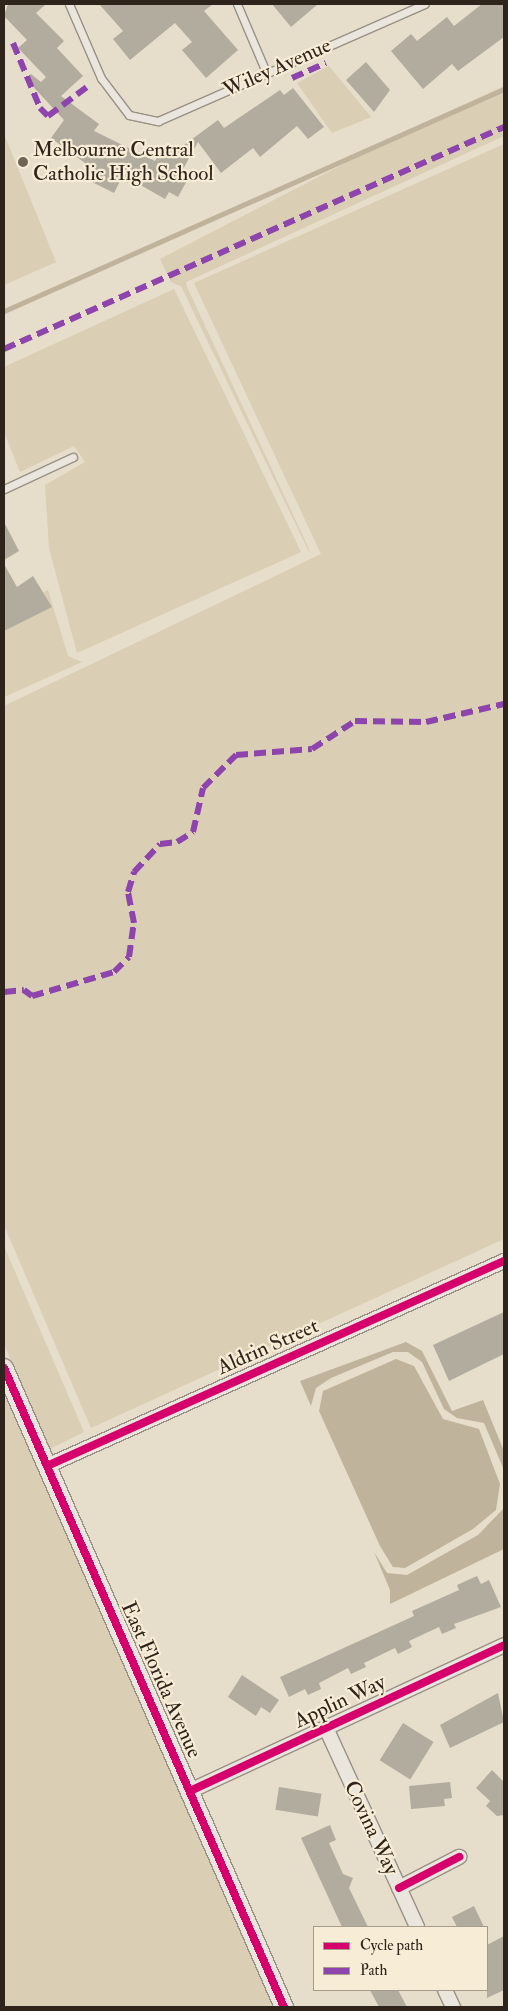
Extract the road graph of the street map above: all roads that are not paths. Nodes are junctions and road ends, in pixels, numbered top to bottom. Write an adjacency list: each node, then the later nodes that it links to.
1 (69, 4): 5 (lane, Wiley Avenue)
2 (237, 4): 5 (lane)
3 (424, 4): 4 (lane, Wiley Avenue)
4 (407, 7): 5 (lane, Wiley Avenue)
5 (266, 72)
6 (73, 457): 7 (lane)
7 (4, 489)
8 (504, 1261): 10 (street, Aldrin Street)
9 (4, 1368): 10 (street, East Florida Avenue)
10 (47, 1466): 13 (street, East Florida Avenue)
11 (504, 1645): 12 (street, Applin Way)
12 (326, 1728): 13 (street, Applin Way); 15 (street, Covina Way)
13 (190, 1790): 18 (street, East Florida Avenue)
14 (459, 1857): 15 (street)
15 (399, 1888): 16 (street, Covina Way)
16 (417, 1926)
17 (445, 1991): 19 (street)
18 (284, 2007)
19 (453, 2007)

